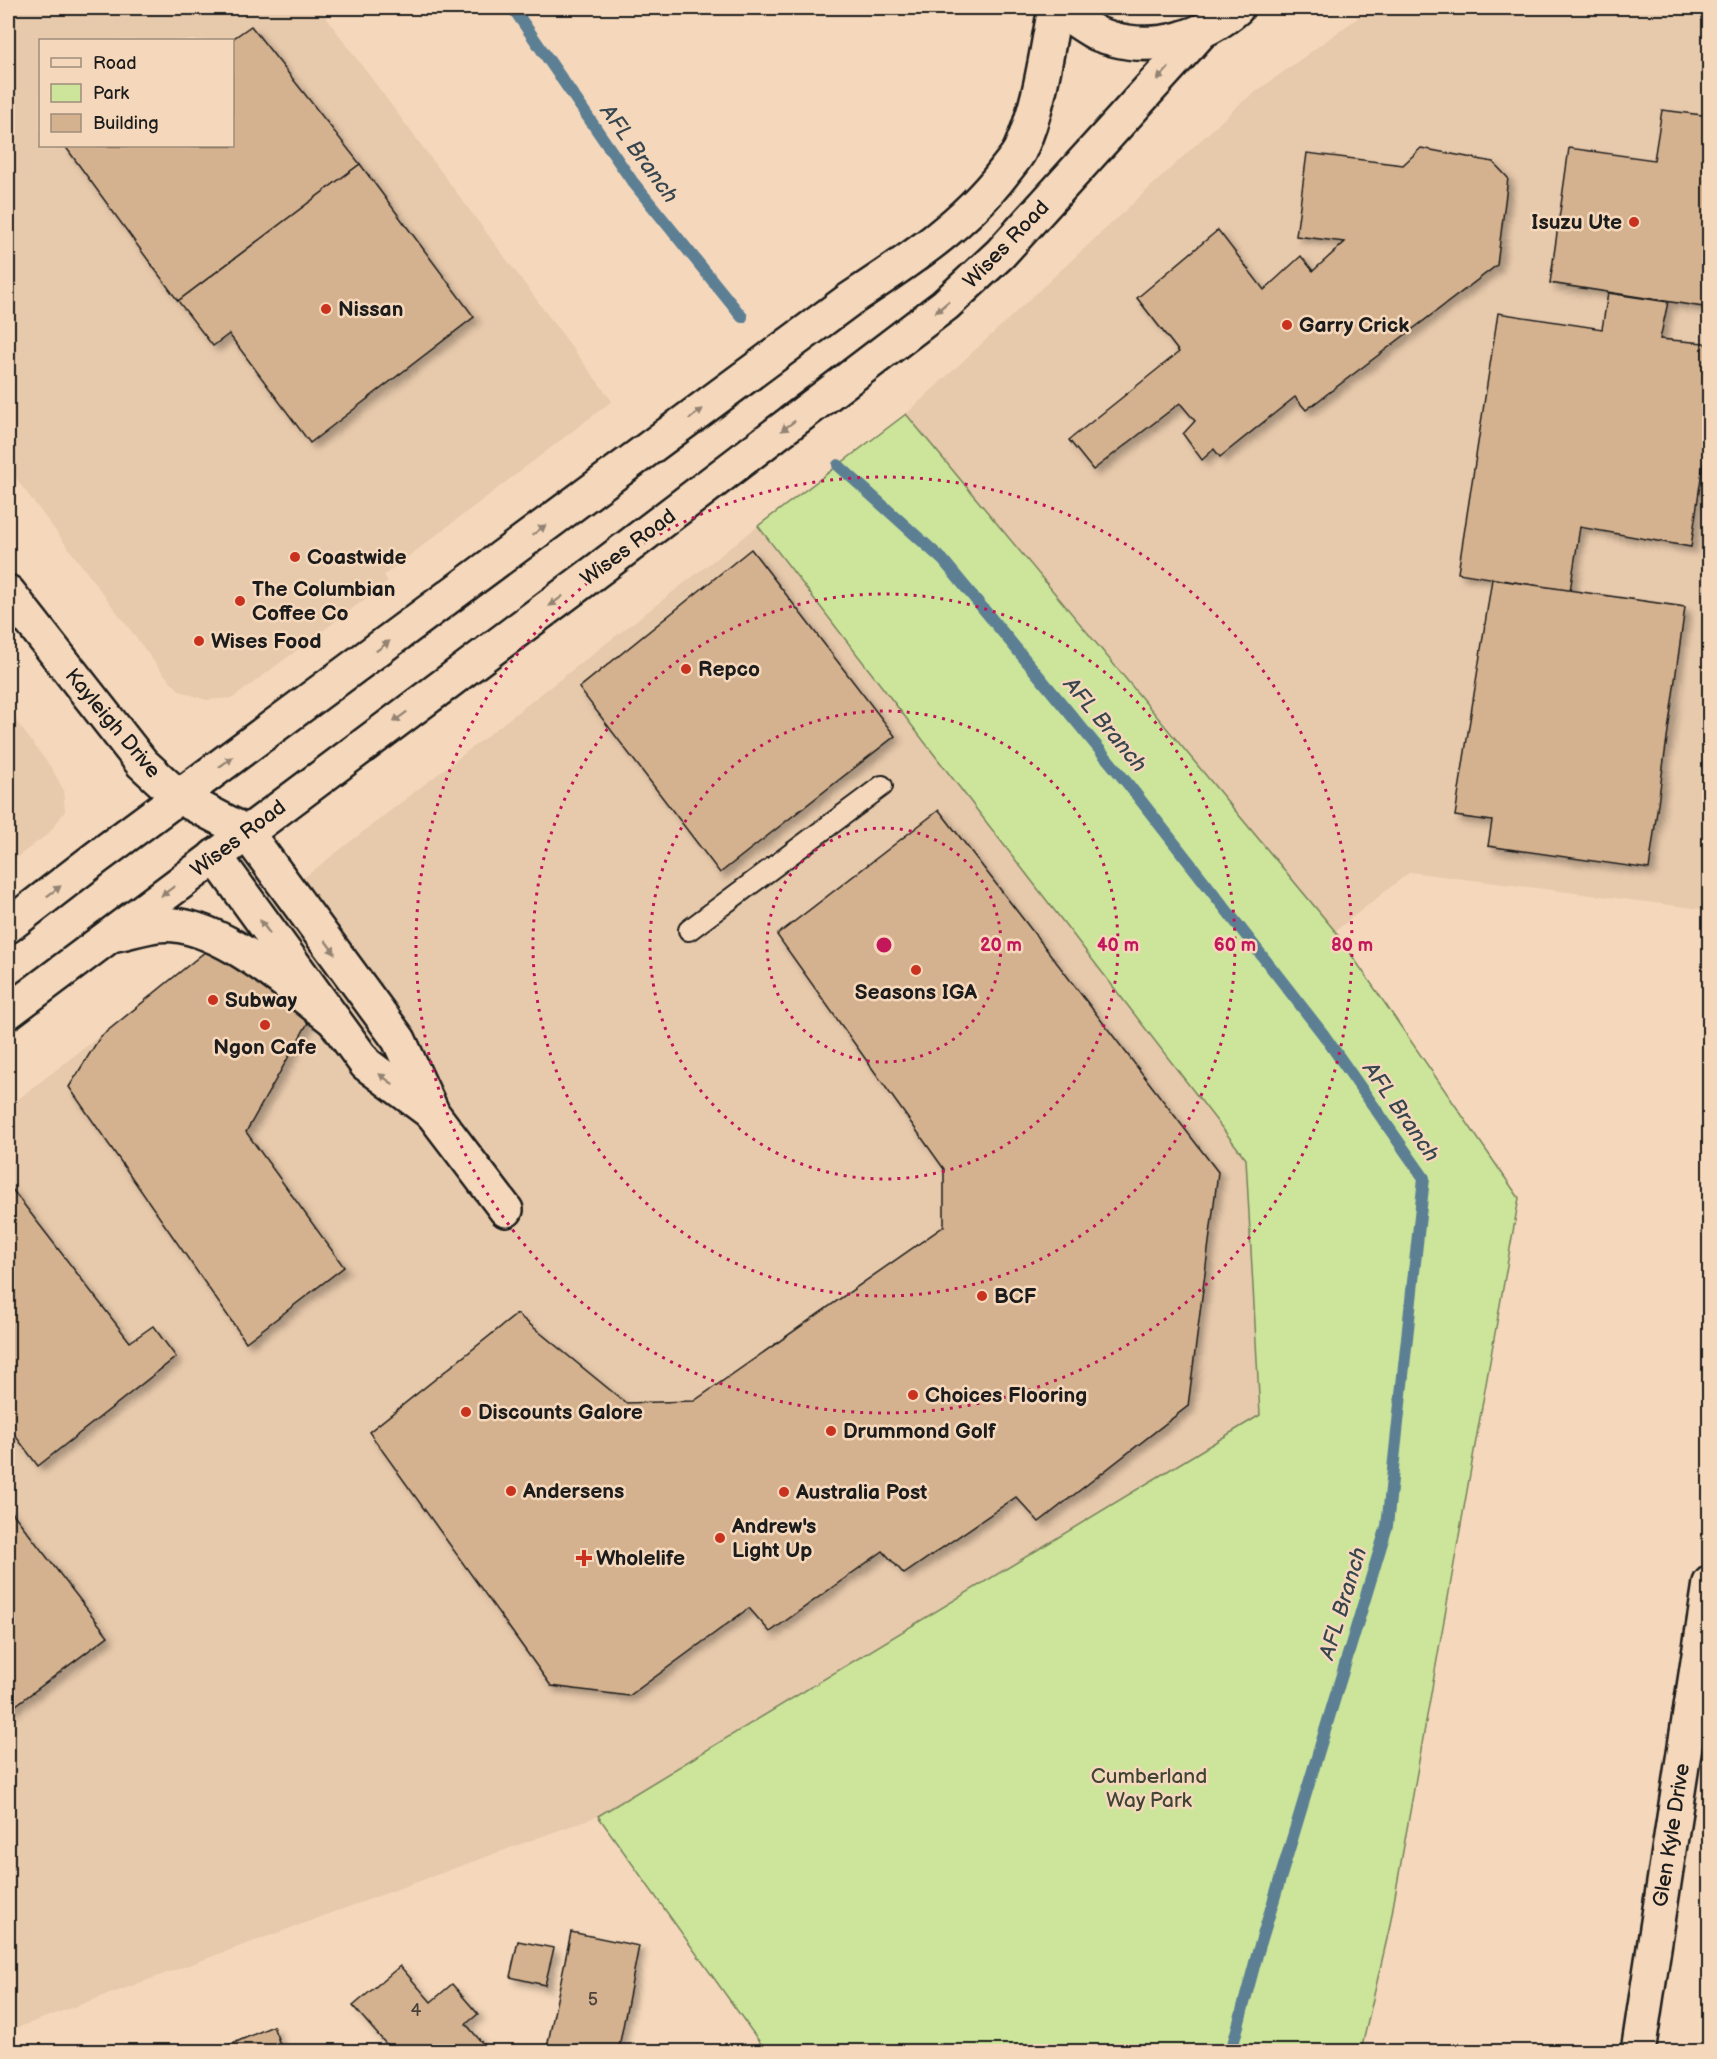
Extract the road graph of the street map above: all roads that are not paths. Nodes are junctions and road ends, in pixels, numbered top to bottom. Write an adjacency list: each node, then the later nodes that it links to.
1 (1056, 8): 3 (main road); 6 (main road, one-way to 1)
2 (1237, 8): 3 (main road)
3 (1202, 31): 7 (main road, Wises Road, one-way to 7)
4 (8, 592): 6 (main road, Kayleigh Drive)
5 (882, 786): 10 (lane)
6 (179, 797): 7 (main road); 8 (main road, Kayleigh Drive); 9 (main road, one-way to 6)
7 (246, 832): 8 (main road, Wises Road); 14 (main road, one-way to 14)
8 (215, 856): 11 (main road, Wises Road, one-way to 11); 13 (main road, Kayleigh Drive, one-way to 8)
9 (8, 926)
10 (689, 930)
11 (108, 936): 12 (main road, Wises Road); 13 (main road)
12 (8, 1012)
13 (334, 1020): 14 (main road, Kayleigh Drive, one-way to 13)
14 (433, 1113): 15 (main road)
15 (506, 1210)
16 (1710, 1582): 17 (main road, Glen Kyle Drive)
17 (1638, 2052)

